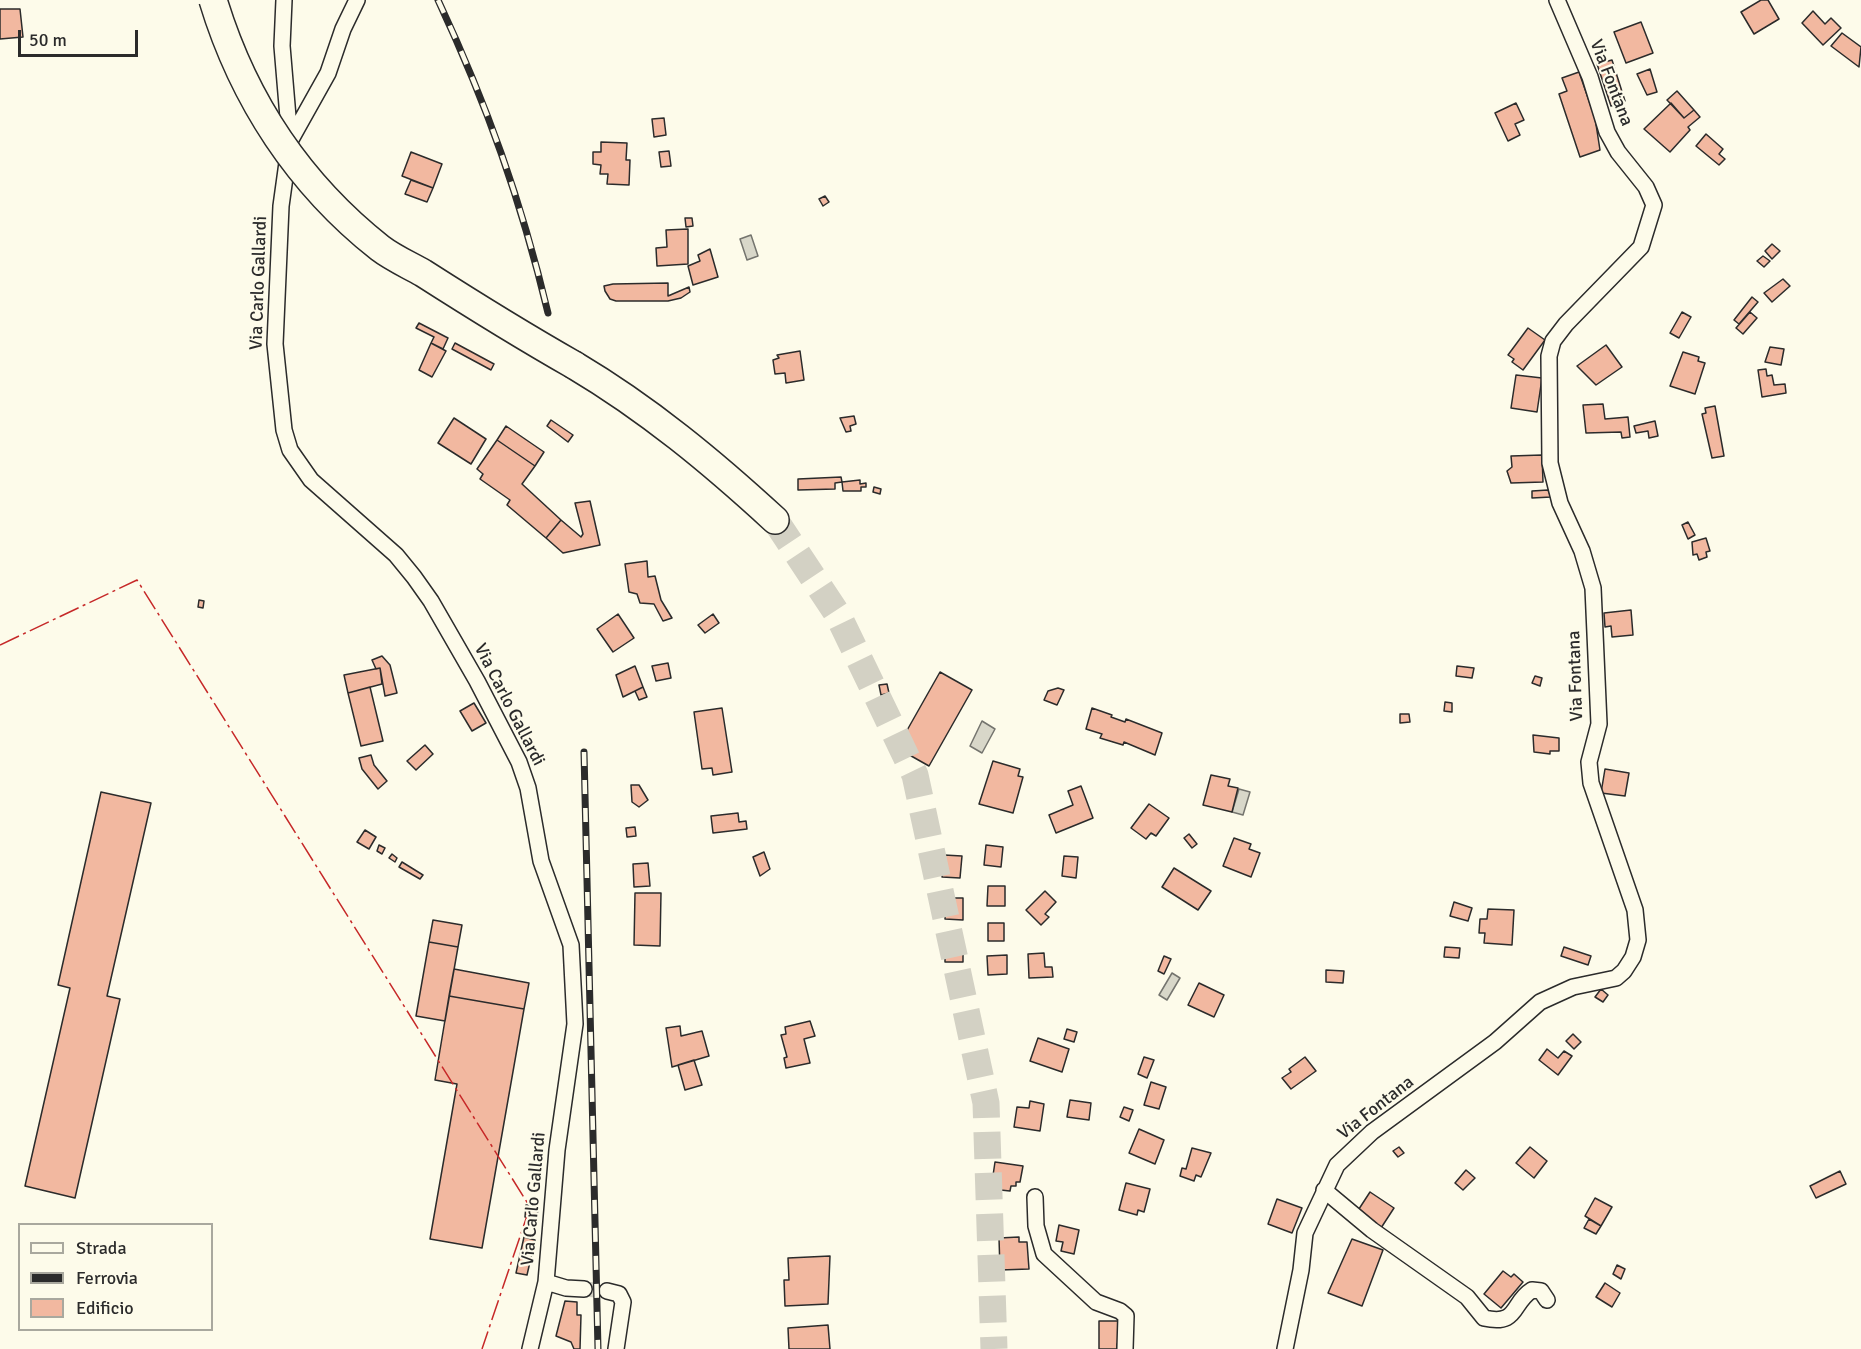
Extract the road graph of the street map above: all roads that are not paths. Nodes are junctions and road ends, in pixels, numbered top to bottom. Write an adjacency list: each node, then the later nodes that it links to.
1 (213, 0): 6 (highway, bridge)
2 (284, 0): 5 (street)
3 (357, 0): 5 (street)
4 (1557, 0): 7 (street, Via Fontana)
5 (290, 141): 9 (street, Via Carlo Gallardi)
6 (775, 520)
7 (1324, 1190): 12 (street); 16 (street, Via Fontana)
8 (1035, 1197): 15 (street)
9 (546, 1282): 10 (street); 13 (street, Via Carlo Gallardi)
10 (584, 1289)
11 (607, 1290): 14 (street)
12 (1547, 1300)
13 (530, 1349)
14 (616, 1349)
15 (1125, 1349)
16 (1285, 1349)

